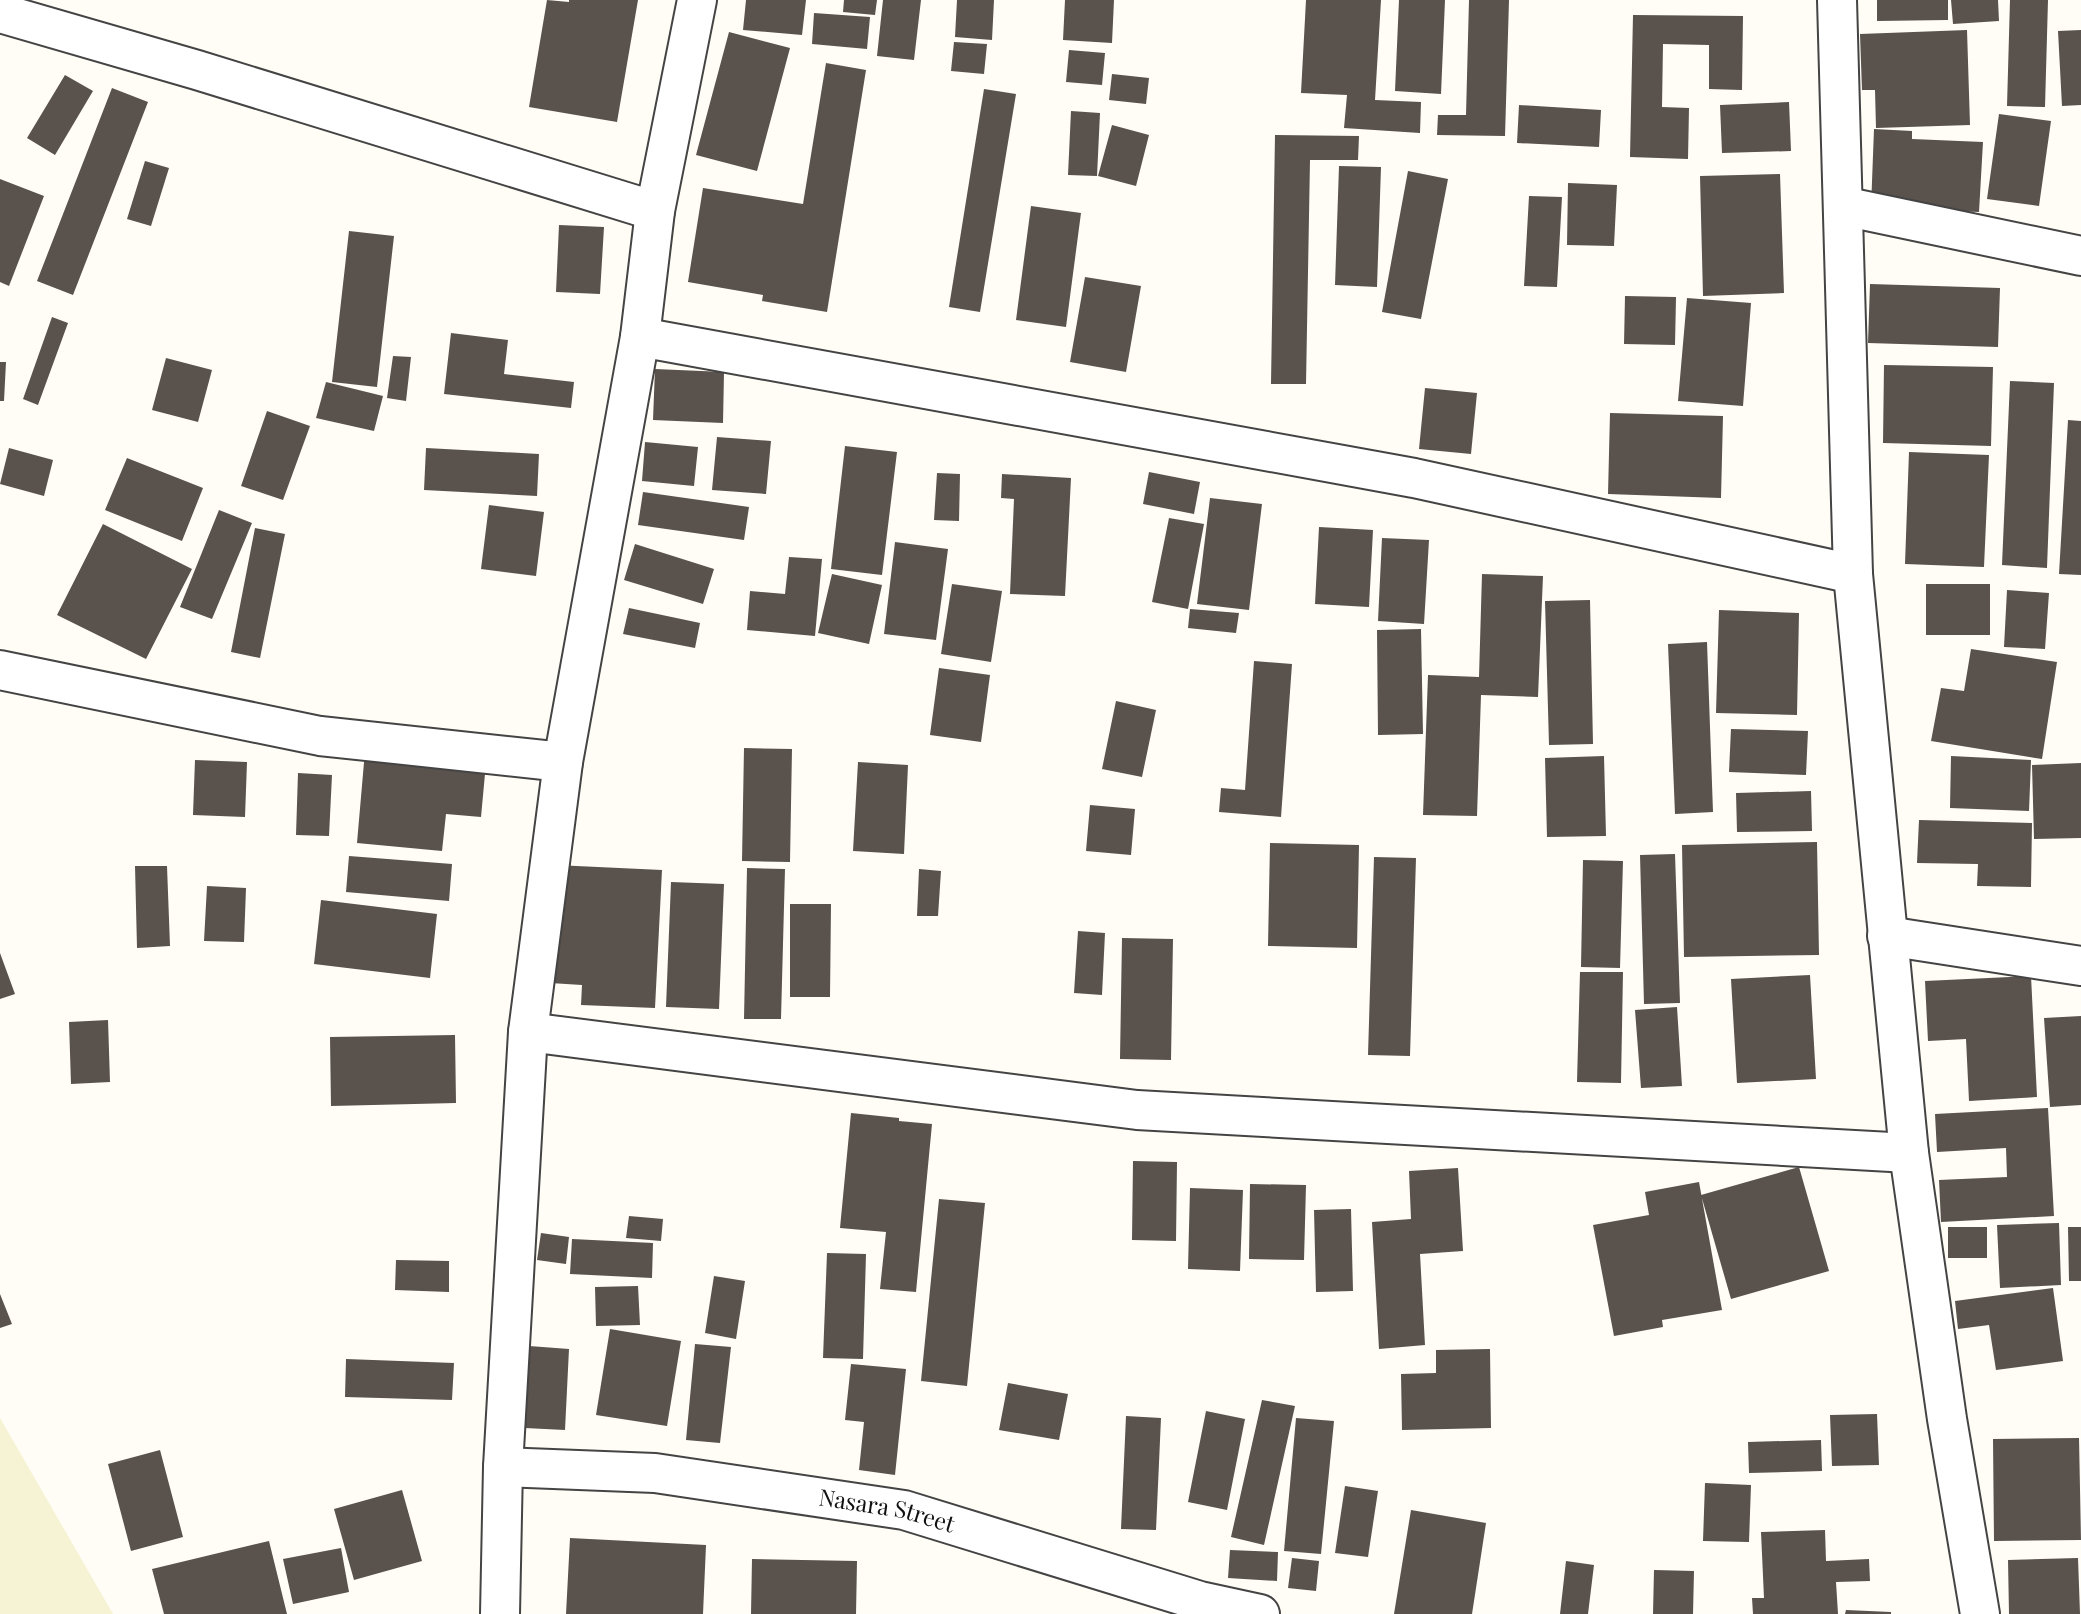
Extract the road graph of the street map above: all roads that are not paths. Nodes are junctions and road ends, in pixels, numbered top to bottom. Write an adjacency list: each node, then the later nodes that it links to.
1 (696, 0): 5 (street)
2 (1837, 0): 4 (street)
3 (0, 13): 5 (street)
4 (1843, 206): 6 (street); 8 (street)
5 (655, 211): 7 (street)
6 (2081, 257)
7 (640, 337): 8 (street); 10 (street)
8 (1853, 573): 11 (street)
9 (0, 670): 10 (street)
10 (562, 762): 13 (street)
11 (1887, 936): 12 (street); 14 (street)
12 (2081, 966)
13 (528, 1032): 14 (street); 15 (street)
14 (1909, 1153): 18 (street)
15 (503, 1467): 16 (street); 17 (street, Nasara Street)
16 (500, 1614)
17 (1260, 1614)
18 (1980, 1614)

